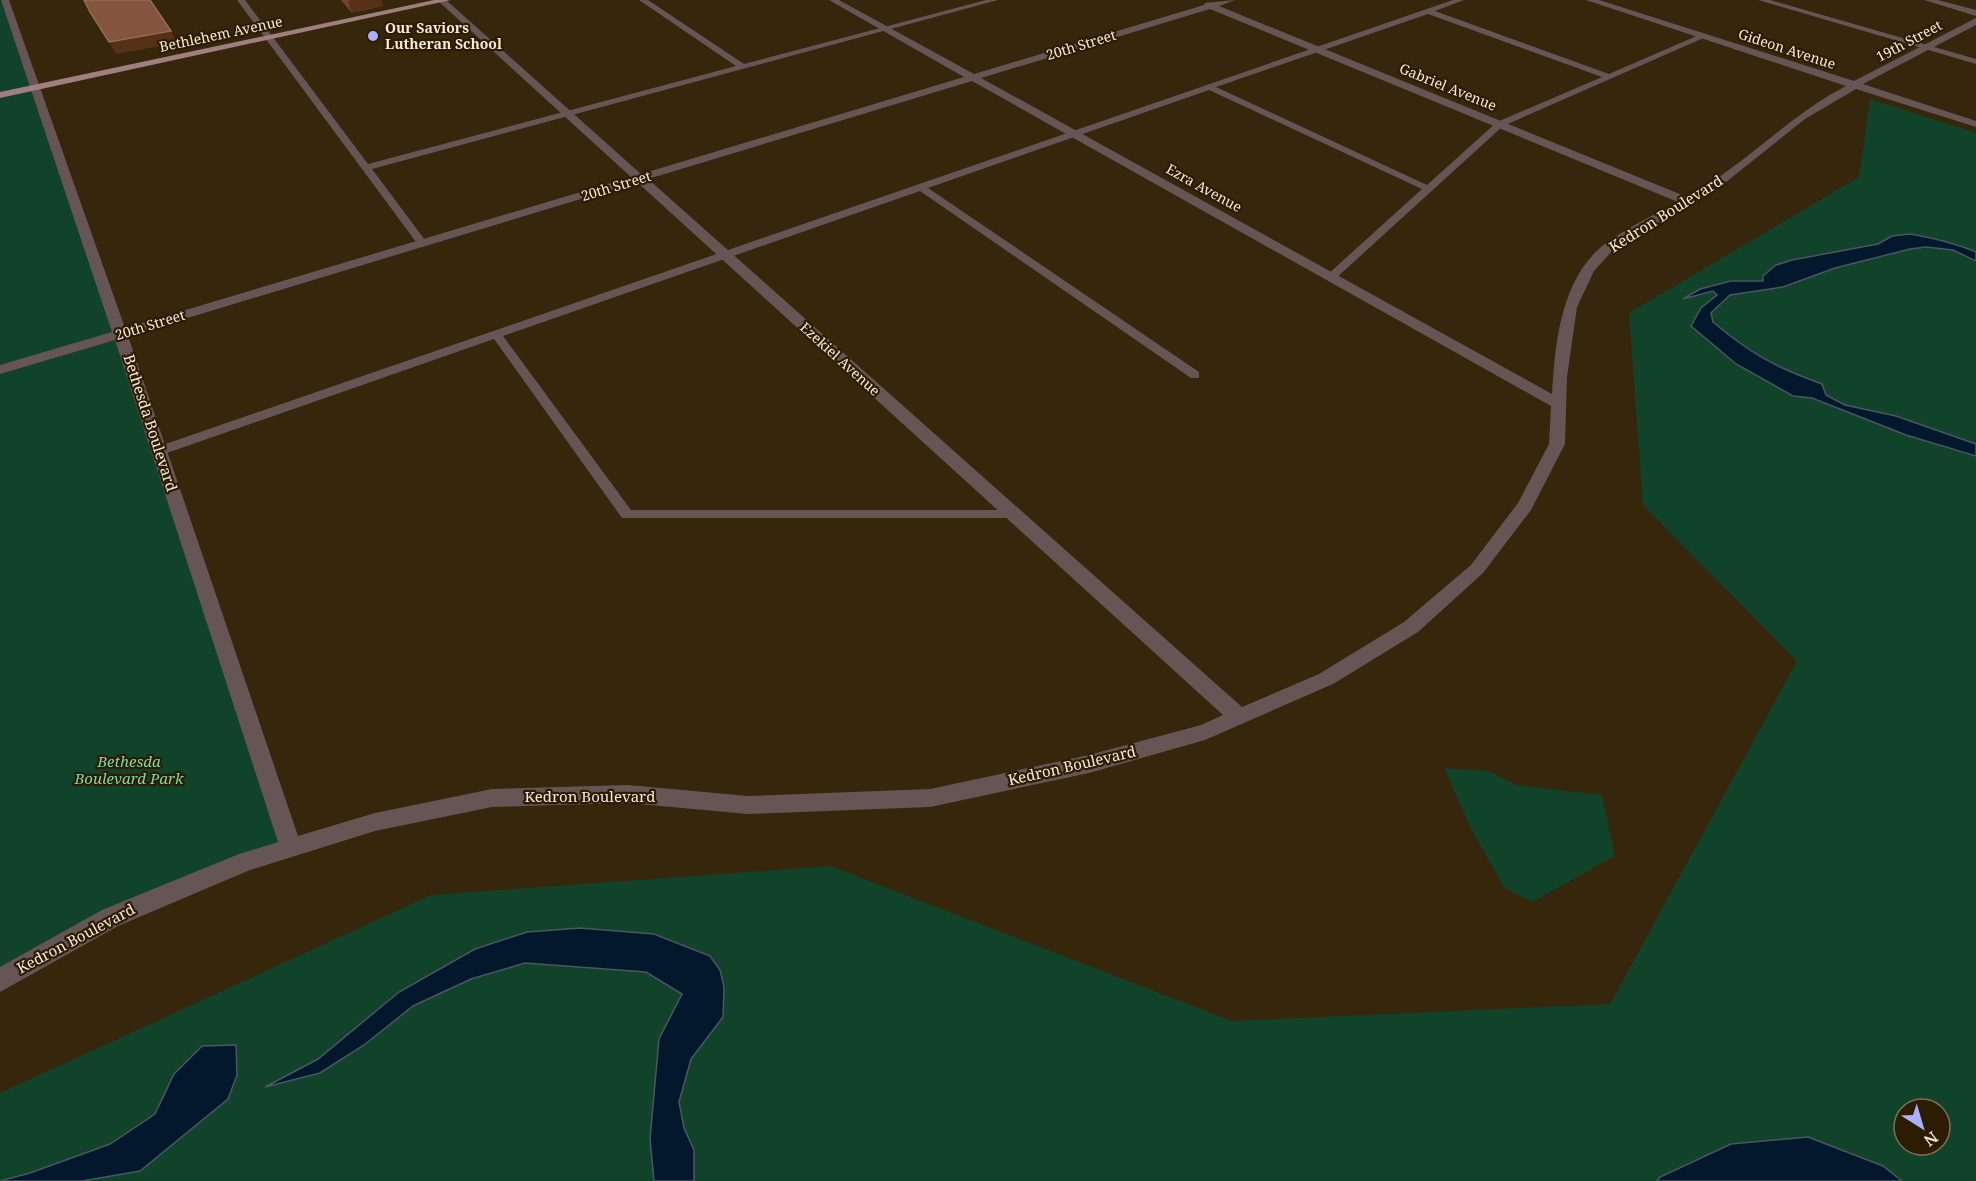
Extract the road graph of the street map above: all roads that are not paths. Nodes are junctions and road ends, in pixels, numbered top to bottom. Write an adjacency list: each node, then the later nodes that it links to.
1 (5, 0): 28 (street, Bethesda Boulevard)
2 (241, 0): 19 (lane)
3 (443, 0): 19 (main road, Bethlehem Avenue); 30 (street, Ezekiel Avenue)
4 (644, 0): 23 (lane)
5 (833, 0): 17 (street, Ezra Avenue)
6 (994, 0): 17 (lane)
7 (1196, 0): 13 (street, Gabriel Avenue)
8 (1232, 0): 13 (street, 20th Street)
9 (1460, 0): 14 (lane)
10 (1590, 0): 18 (street, Gideon Avenue)
11 (1762, 0): 20 (lane)
12 (1928, 0): 15 (street)
13 (1211, 6): 21 (street, Gabriel Avenue); 25 (street, 20th Street)
14 (1428, 11): 21 (lane); 24 (lane)
15 (1976, 13)
16 (1976, 21): 20 (street, 19th Street)
17 (885, 29): 23 (lane); 25 (street, Ezra Avenue)
18 (1704, 36): 24 (lane); 26 (street, Gideon Avenue)
19 (269, 38): 28 (main road, Bethlehem Avenue); 34 (lane)
20 (1927, 47): 22 (lane); 26 (street, 19th Street)
21 (1317, 50): 27 (lane); 31 (street, Gabriel Avenue)
22 (1976, 62)
23 (742, 67): 30 (lane)
24 (1610, 77): 31 (lane)
25 (974, 78): 33 (street, Ezra Avenue); 35 (street, 20th Street)
26 (1855, 85): 32 (street, Gideon Avenue); 38 (street, Kedron Boulevard)
27 (1209, 87): 33 (lane); 37 (lane)
28 (35, 88): 29 (main road, Bethlehem Avenue); 42 (street, Bethesda Boulevard)
29 (0, 95)
30 (568, 114): 34 (lane); 35 (street, Ezekiel Avenue)
31 (1500, 124): 37 (lane); 38 (street, Gabriel Avenue)
32 (1976, 124)
33 (1074, 134): 36 (lane); 41 (street, Ezra Avenue)
34 (366, 168): 39 (lane)
35 (640, 179): 39 (street, 20th Street); 40 (street, Ezekiel Avenue)
36 (921, 187): 40 (lane); 45 (lane)
37 (1429, 189): 41 (lane)
38 (1689, 201): 46 (street, Kedron Boulevard)
39 (423, 244): 42 (street, 20th Street)
40 (724, 255): 43 (lane); 48 (street, Ezekiel Avenue)
41 (1331, 277): 46 (street, Ezra Avenue)
42 (120, 334): 44 (street, 20th Street); 47 (street, Bethesda Boulevard)
43 (496, 334): 47 (lane); 48 (lane)
44 (0, 370)
45 (1195, 375)
46 (1559, 404): 49 (street, Kedron Boulevard)
47 (159, 451): 50 (street, Bethesda Boulevard)
48 (1014, 515): 49 (street, Ezekiel Avenue)
49 (1239, 717): 50 (street, Kedron Boulevard)
50 (291, 847): 51 (street, Kedron Boulevard)
51 (0, 980)

